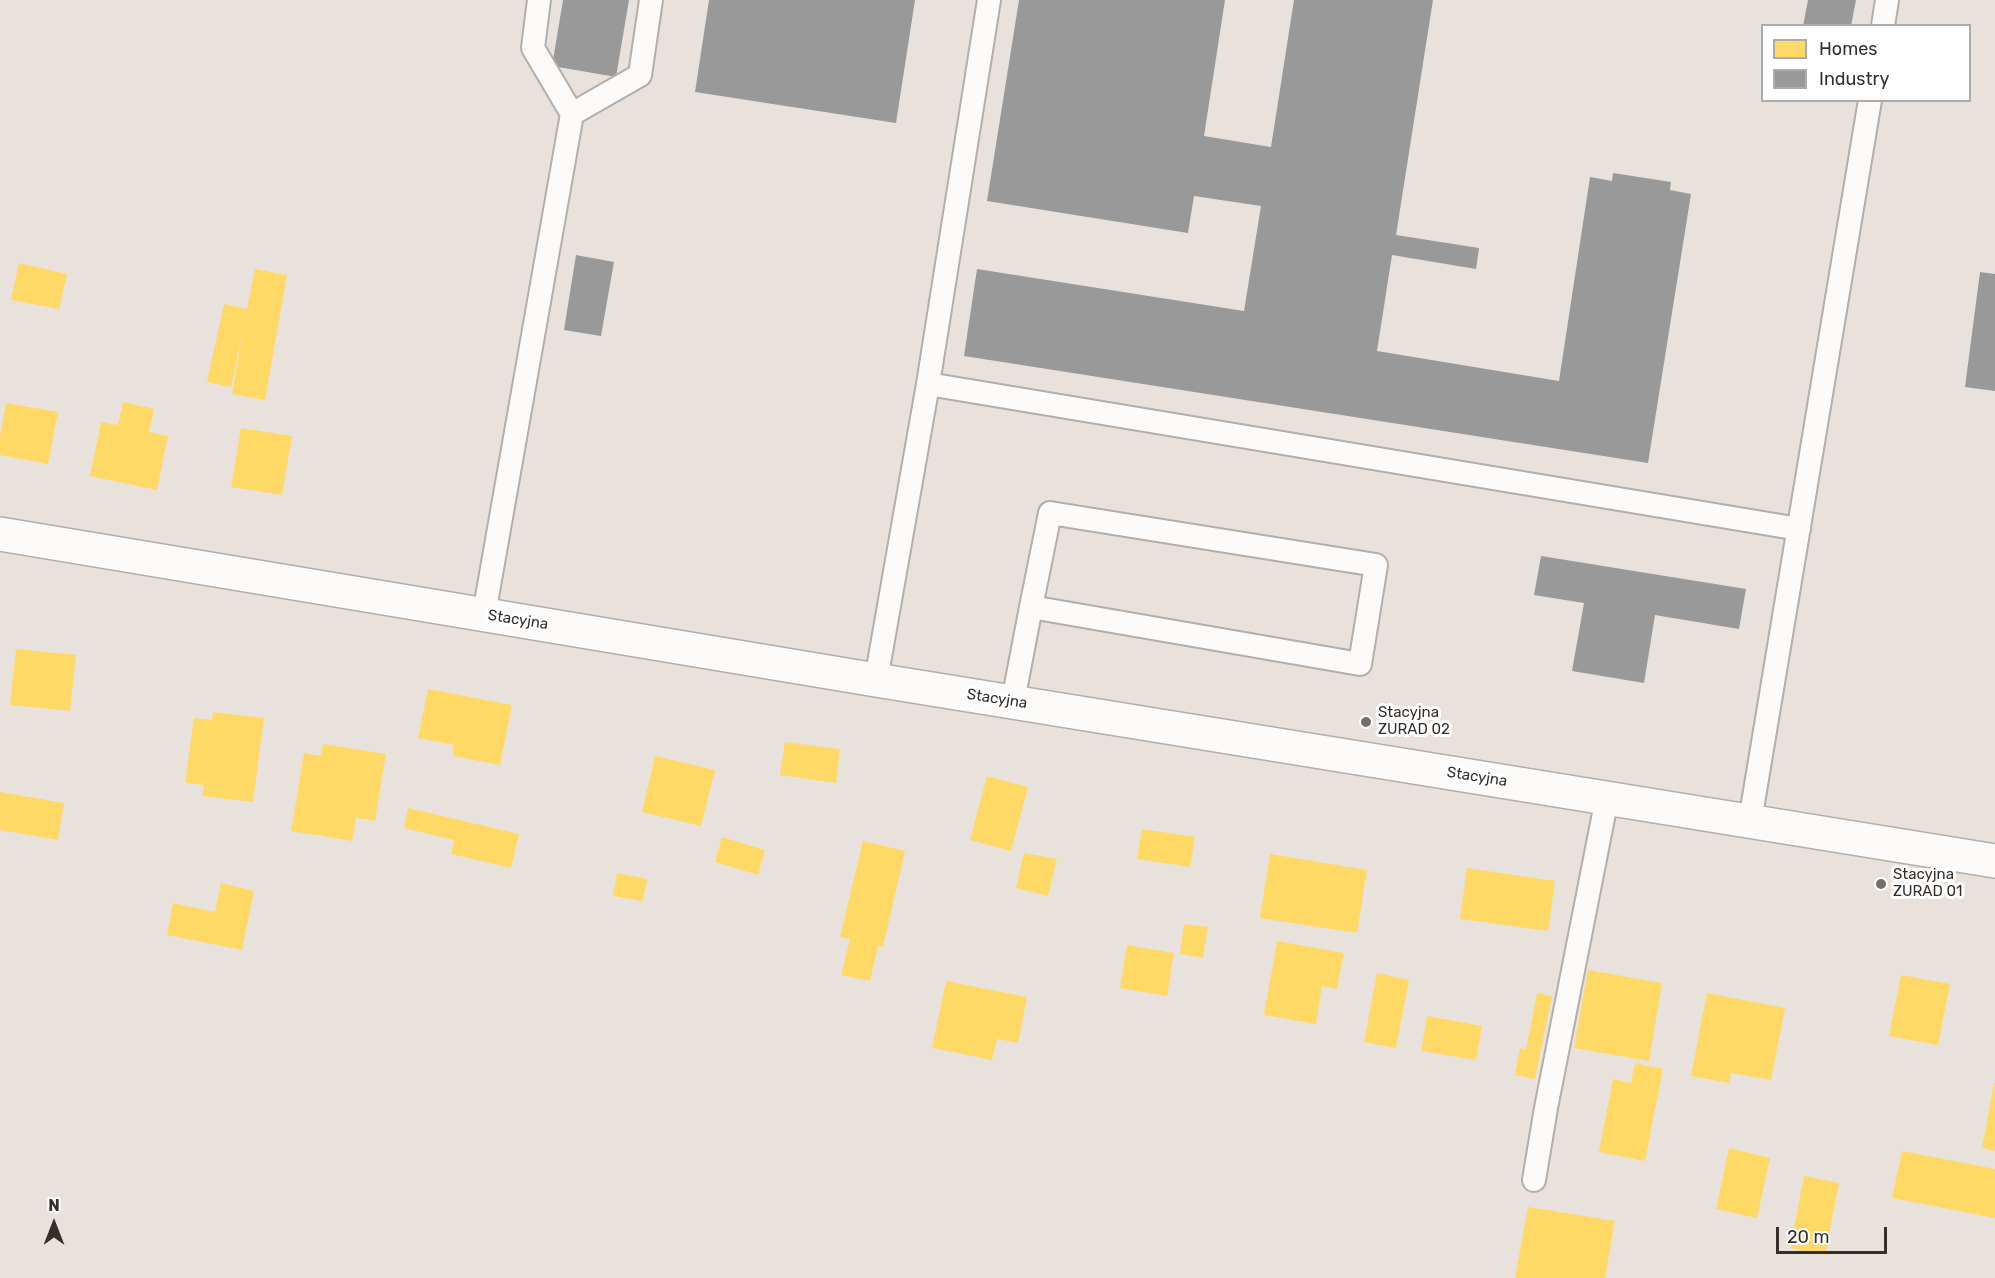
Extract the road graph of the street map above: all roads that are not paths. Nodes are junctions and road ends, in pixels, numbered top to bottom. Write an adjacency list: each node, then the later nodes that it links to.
1 (539, 0): 7 (lane)
2 (651, 0): 7 (lane)
3 (989, 0): 8 (lane)
4 (1887, 0): 5 (lane)
5 (1883, 24)
6 (1870, 102): 9 (lane)
7 (572, 114): 12 (lane)
8 (928, 384): 9 (lane); 13 (lane)
9 (1799, 529): 16 (lane)
10 (0, 534): 12 (street, Stacyjna)
11 (1031, 607): 11 (lane); 14 (lane)
12 (484, 615): 13 (street, Stacyjna)
13 (876, 680): 14 (street, Stacyjna)
14 (1014, 701): 15 (street, Stacyjna)
15 (1607, 798): 16 (street, Stacyjna); 18 (lane)
16 (1750, 821): 17 (street, Stacyjna)
17 (1995, 861)
18 (1534, 1180)

